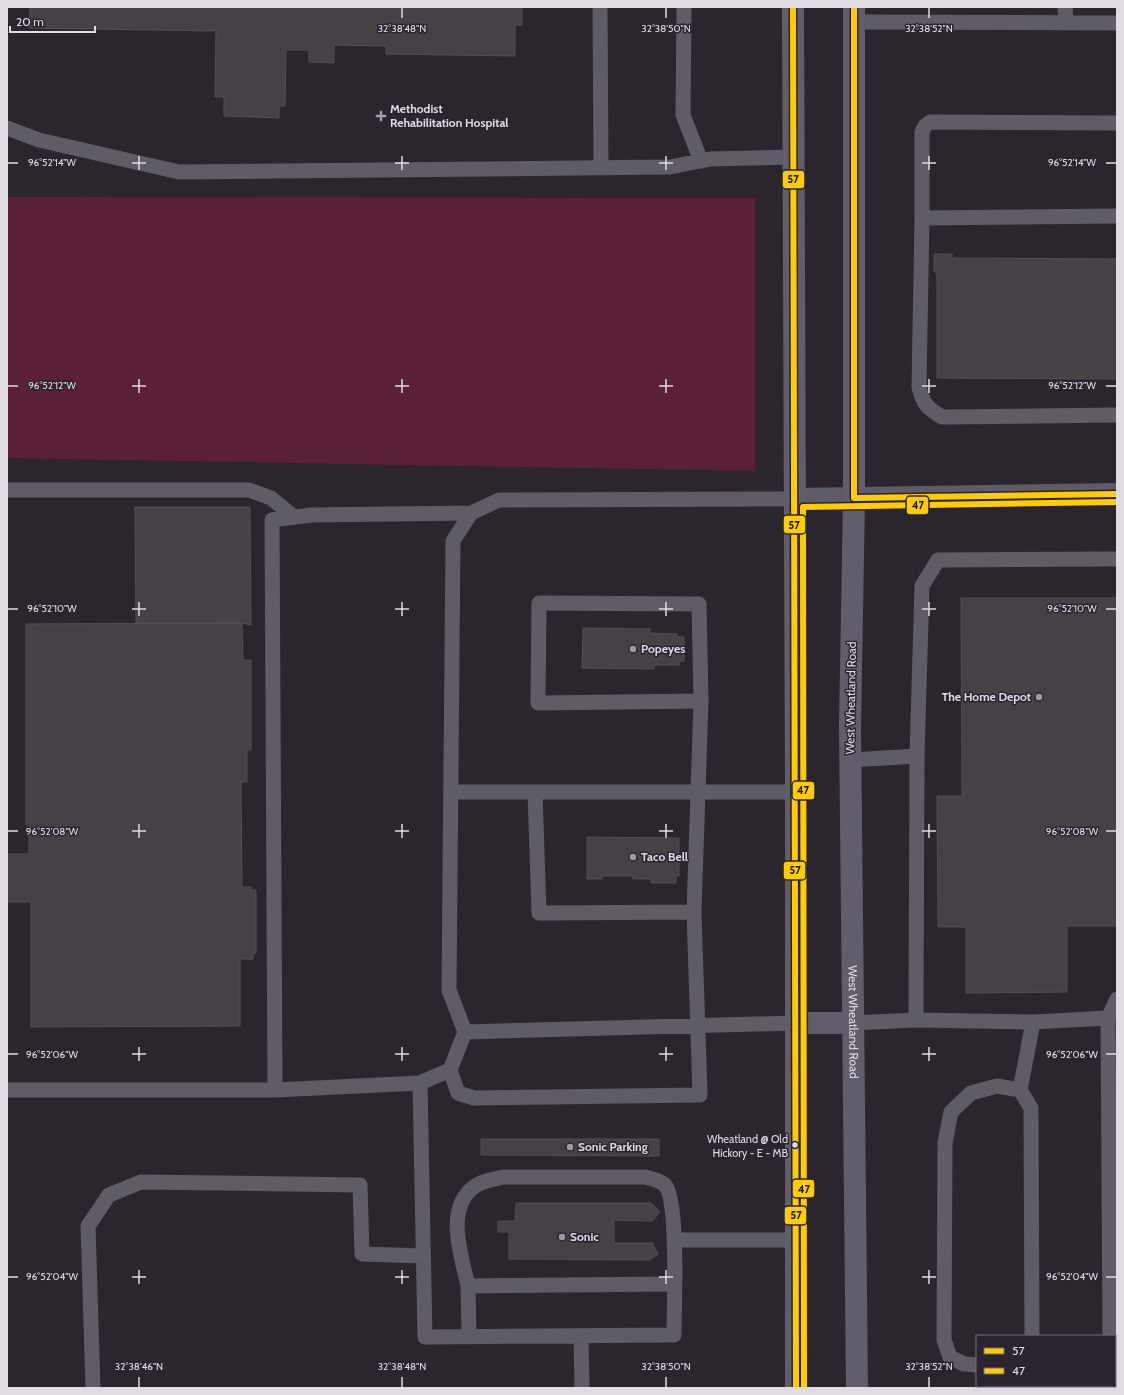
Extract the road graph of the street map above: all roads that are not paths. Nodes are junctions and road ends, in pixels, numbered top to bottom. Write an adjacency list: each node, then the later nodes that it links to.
1 (600, 7): 12 (lane)
2 (684, 7): 11 (lane)
3 (793, 7): 10 (main road)
4 (1065, 7): 6 (lane)
5 (855, 15): 6 (lane); 18 (main road, West Wheatland Road)
6 (1066, 22): 7 (lane)
7 (1117, 23)
8 (1117, 123): 14 (lane)
9 (7, 128): 12 (lane)
10 (793, 157): 11 (lane); 19 (main road)
11 (701, 161): 12 (lane)
12 (601, 168)
13 (1117, 216): 14 (lane)
14 (922, 218): 15 (lane)
15 (1117, 415)
16 (7, 490): 21 (lane)
17 (1117, 494): 18 (street)
18 (854, 498): 19 (street); 25 (main road, West Wheatland Road)
19 (795, 499): 20 (lane); 28 (main road)
20 (471, 513): 21 (lane); 26 (lane)
21 (294, 517): 42 (lane)
22 (1117, 559): 24 (lane)
23 (701, 701): 23 (lane); 29 (lane)
24 (917, 756): 25 (lane); 33 (lane)
25 (851, 760): 36 (main road, West Wheatland Road)
26 (451, 792): 27 (lane); 38 (lane)
27 (535, 792): 29 (lane); 30 (lane)
28 (796, 792): 29 (lane); 35 (main road)
29 (696, 793): 30 (lane)
30 (694, 912): 37 (lane)
31 (1117, 999): 32 (lane)
32 (1108, 1018): 34 (lane); 50 (lane)
33 (916, 1020): 34 (lane); 36 (lane)
34 (1033, 1022): 43 (lane)
35 (796, 1023): 36 (main road); 37 (lane); 45 (main road)
36 (853, 1023): 57 (main road, West Wheatland Road)
37 (699, 1025): 38 (lane); 39 (lane)
38 (465, 1032): 39 (lane)
39 (450, 1070): 40 (lane)
40 (420, 1083): 42 (lane); 46 (lane)
41 (7, 1090): 42 (lane)
42 (275, 1090)
43 (1020, 1090): 49 (lane); 53 (lane)
44 (675, 1240): 45 (lane); 47 (lane); 48 (lane)
45 (796, 1240): 56 (main road)
46 (423, 1256): 51 (lane); 54 (lane)
47 (674, 1284): 48 (lane); 52 (lane)
48 (468, 1286): 51 (lane)
49 (1032, 1335)
50 (1110, 1335)
51 (469, 1336): 52 (lane)
52 (581, 1336): 55 (lane)
53 (976, 1365)
54 (93, 1388)
55 (582, 1388)
56 (796, 1388)
57 (857, 1388)

